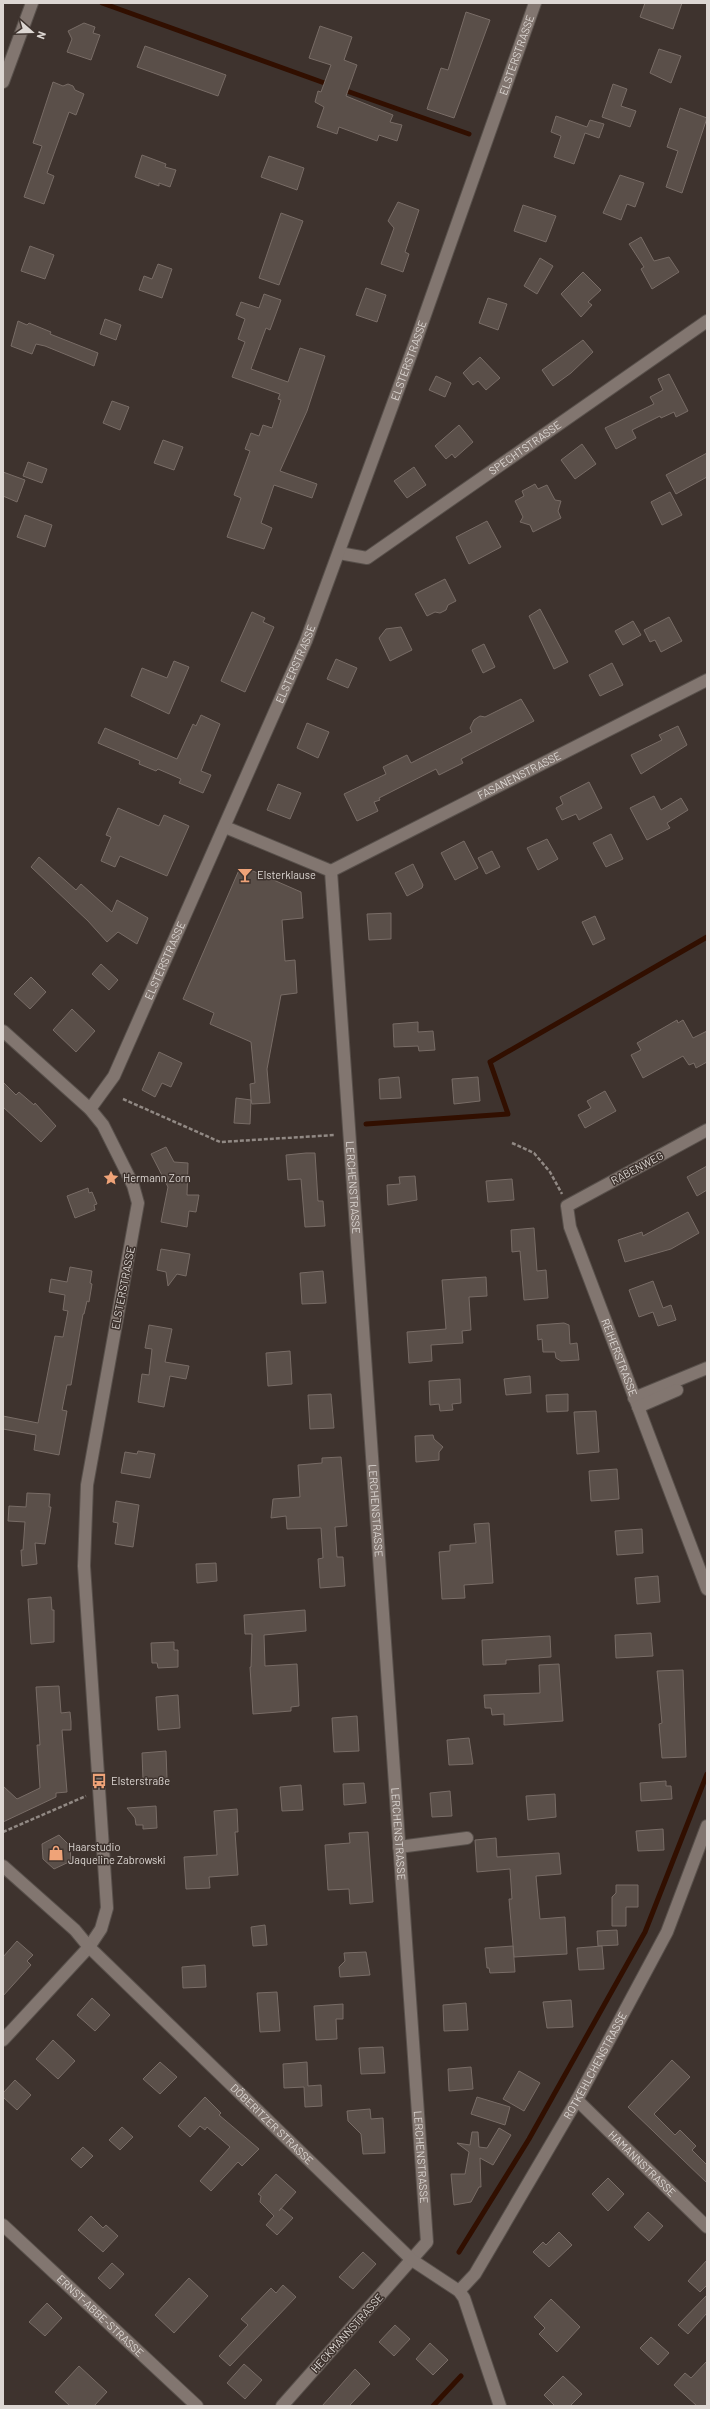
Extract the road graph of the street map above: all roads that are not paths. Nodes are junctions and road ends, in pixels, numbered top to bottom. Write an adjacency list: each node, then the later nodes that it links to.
1 (32, 3): 3 (street)
2 (535, 3): 5 (street, ELSTERSTRASSE)
3 (3, 82)
4 (707, 321): 5 (street, SPECHTSTRASSE)
5 (339, 553): 7 (street, ELSTERSTRASSE)
6 (707, 680): 8 (street, FASANENSTRASSE)
7 (225, 827): 8 (street); 10 (street, ELSTERSTRASSE)
8 (330, 871): 19 (street, LERCHENSTRASSE)
9 (3, 1031): 10 (street)
10 (90, 1109): 21 (street, ELSTERSTRASSE)
11 (707, 1130): 12 (street, RABENWEG)
12 (567, 1206): 15 (street, REIHERSTRASSE)
13 (707, 1368): 15 (street)
14 (707, 1377): 15 (street)
15 (636, 1402): 16 (street, REIHERSTRASSE)
16 (707, 1589)
17 (707, 1826): 23 (street, ROTKEHLCHENSTRASSE)
18 (467, 1838): 19 (street)
19 (399, 1847): 26 (street, LERCHENSTRASSE)
20 (3, 1866): 21 (street, DÖBERITZER STRASSE)
21 (89, 1947): 22 (street, ELSTERSTRASSE); 26 (street, DÖBERITZER STRASSE)
22 (3, 2040)
23 (577, 2100): 25 (street, HAMANNSTRASSE); 27 (street, ROTKEHLCHENSTRASSE)
24 (3, 2225): 28 (street, ERNST-ABBE-STRASSE)
25 (707, 2227)
26 (412, 2260): 27 (street, DÖBERITZER STRASSE); 29 (street, HECKMANNSTRASSE)
27 (459, 2291): 30 (street)
28 (197, 2406)
29 (282, 2406)
30 (500, 2406)

